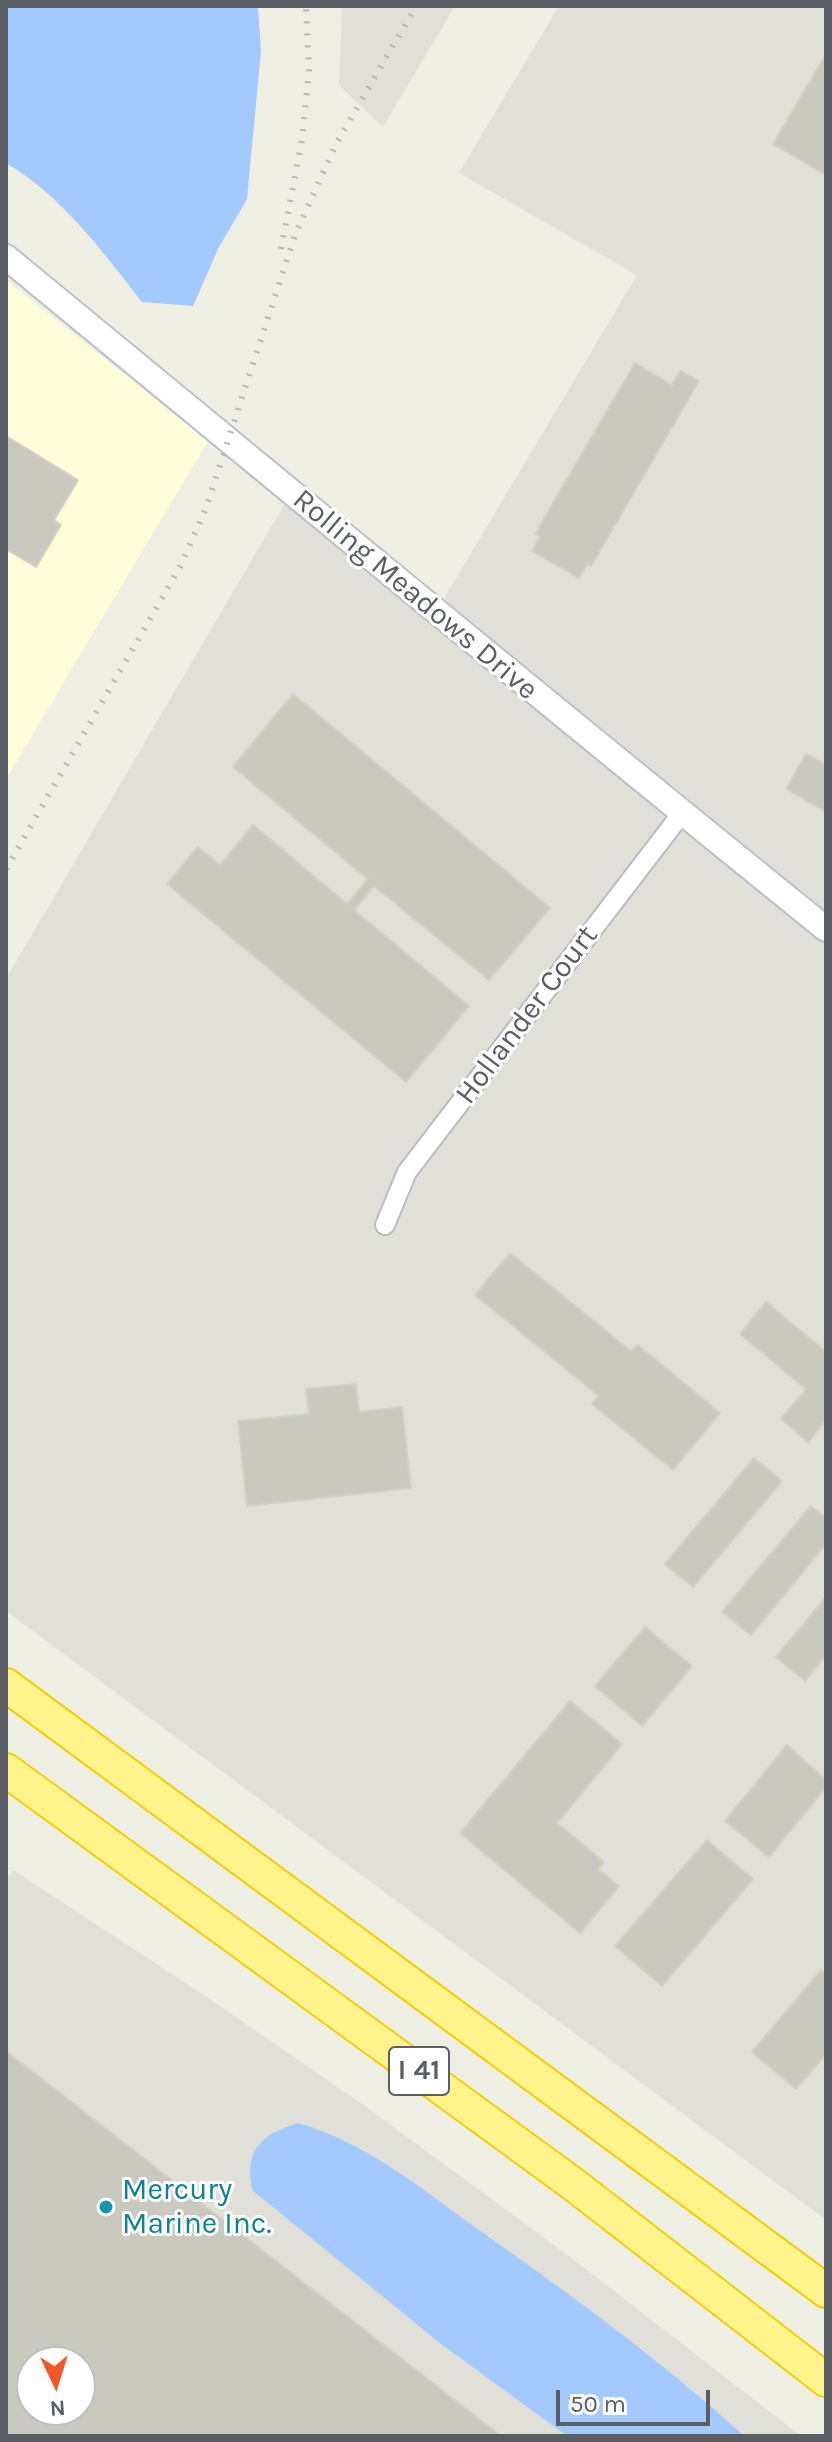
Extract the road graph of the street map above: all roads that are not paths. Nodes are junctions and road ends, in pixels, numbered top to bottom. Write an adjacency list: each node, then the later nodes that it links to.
1 (6, 257): 2 (main road, Rolling Meadows Drive)
2 (682, 813): 3 (main road, Rolling Meadows Drive); 4 (street, Hollander Court)
3 (826, 929)
4 (385, 1225)
5 (6, 1685): 7 (highway, I 41)
6 (6, 1770): 8 (highway, I 41)
7 (826, 2291)
8 (826, 2380)

